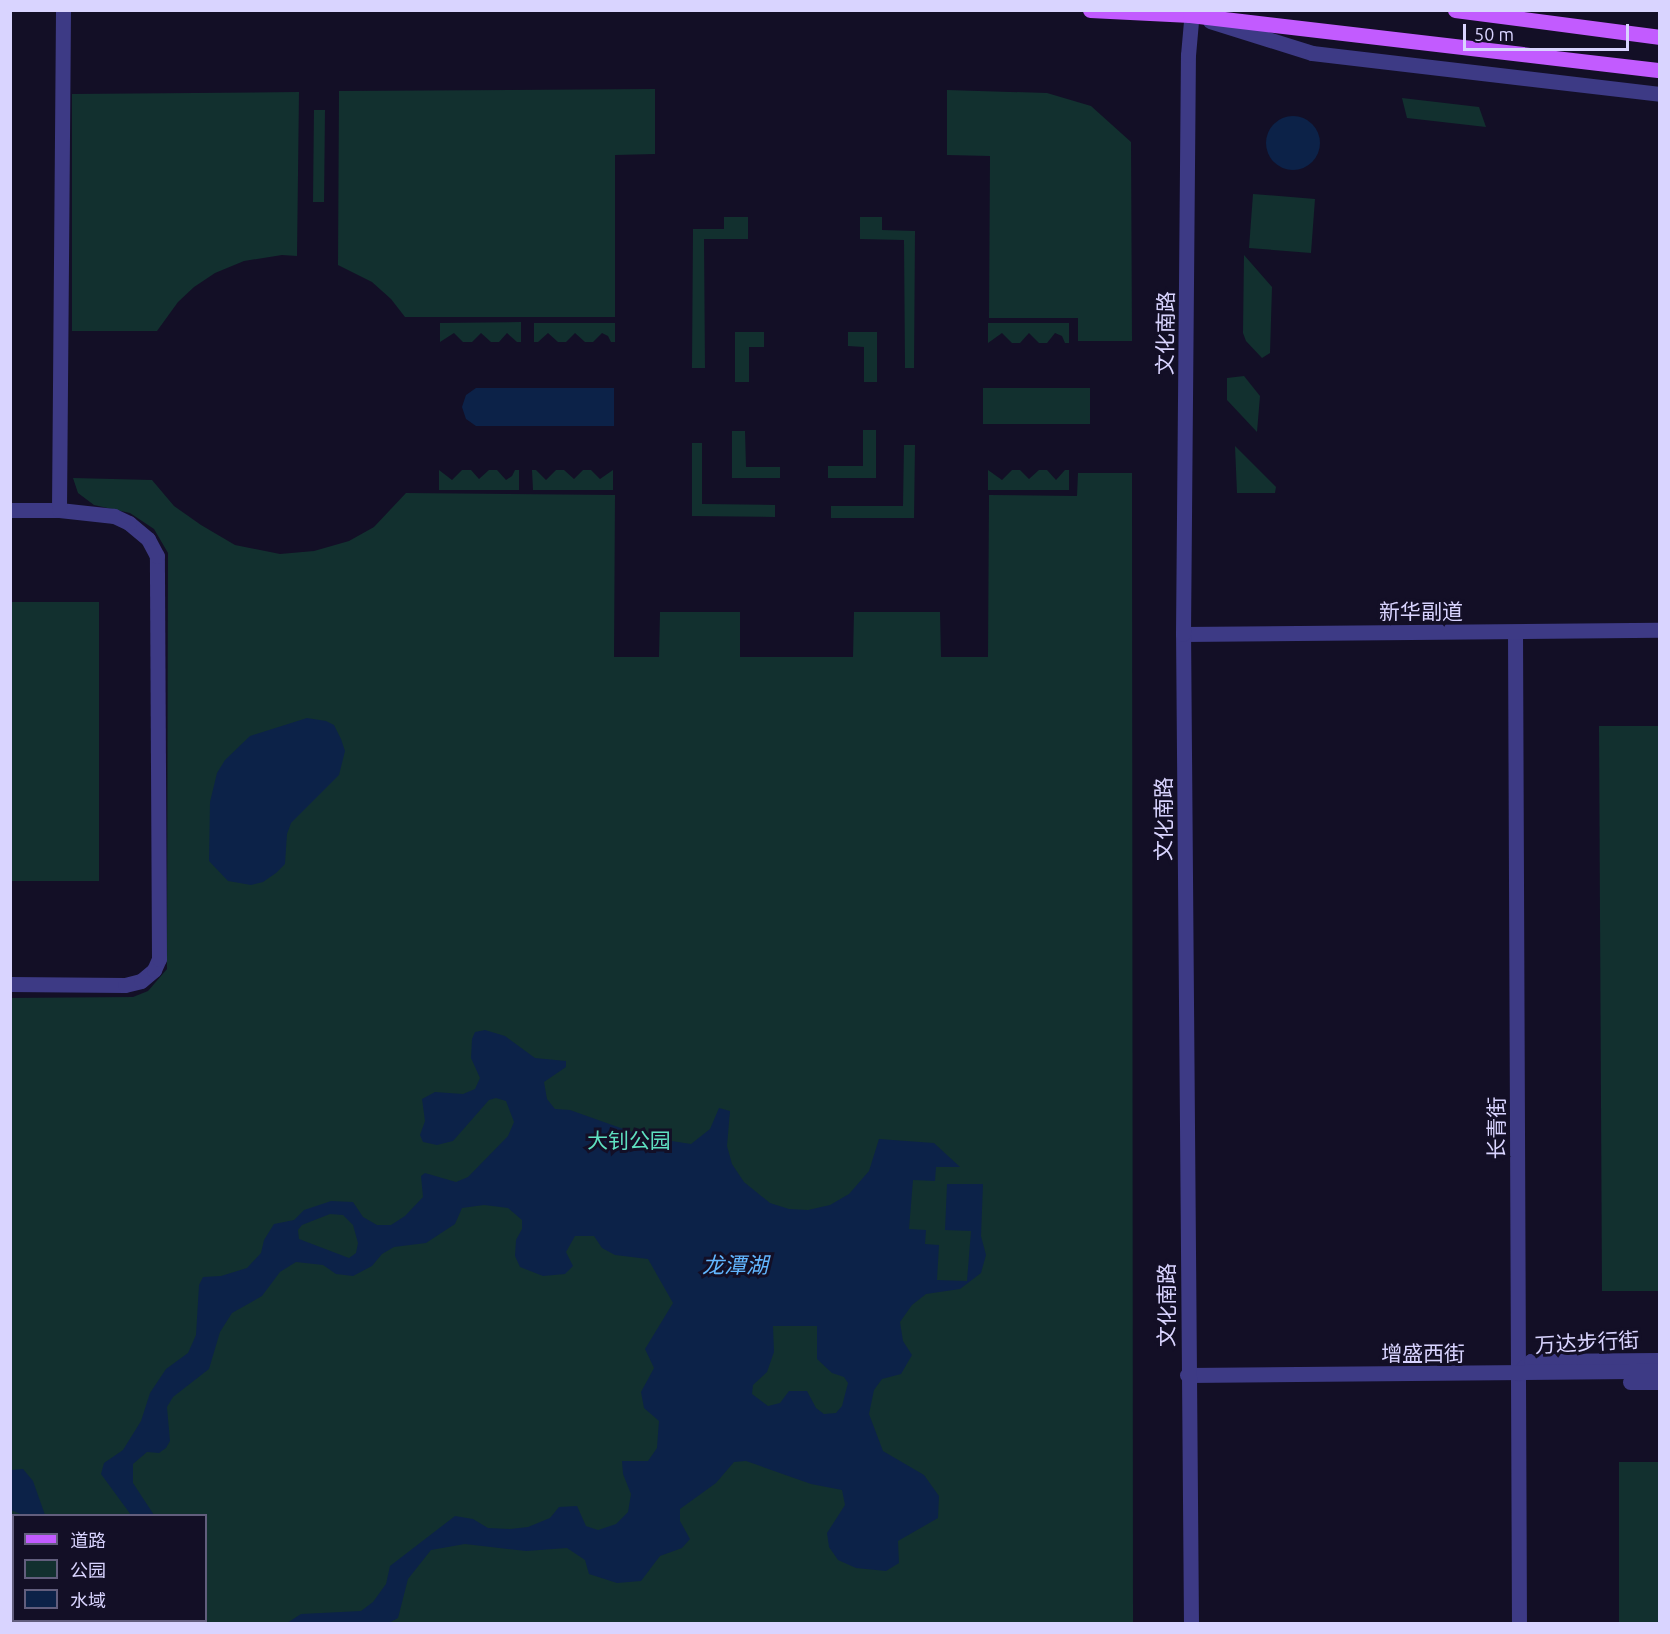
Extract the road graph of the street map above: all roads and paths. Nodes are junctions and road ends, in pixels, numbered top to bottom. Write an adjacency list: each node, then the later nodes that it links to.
1 (63, 10): 9 (street)
2 (1090, 10): 4 (main road)
3 (1455, 10): 5 (main road)
4 (1190, 12): 6 (main road); 7 (street); 12 (street, 文化南路)
5 (1659, 37)
6 (1659, 70)
7 (1659, 94)
8 (10, 510): 9 (street)
9 (59, 510): 13 (street)
10 (1659, 630): 11 (street, 新华副道)
11 (1515, 632): 12 (street, 新华副道); 16 (street, 长青街)
12 (1183, 634): 17 (street, 文化南路)
13 (10, 984)
14 (1659, 1360): 16 (street, 万达步行街)
15 (1659, 1371): 16 (street, 增盛西街)
16 (1518, 1373): 17 (street, 增盛西街); 18 (street, 万达步行街); 20 (street, 长青街)
17 (1187, 1375): 19 (street, 文化南路)
18 (1659, 1382)
19 (1191, 1623)
20 (1519, 1623)

